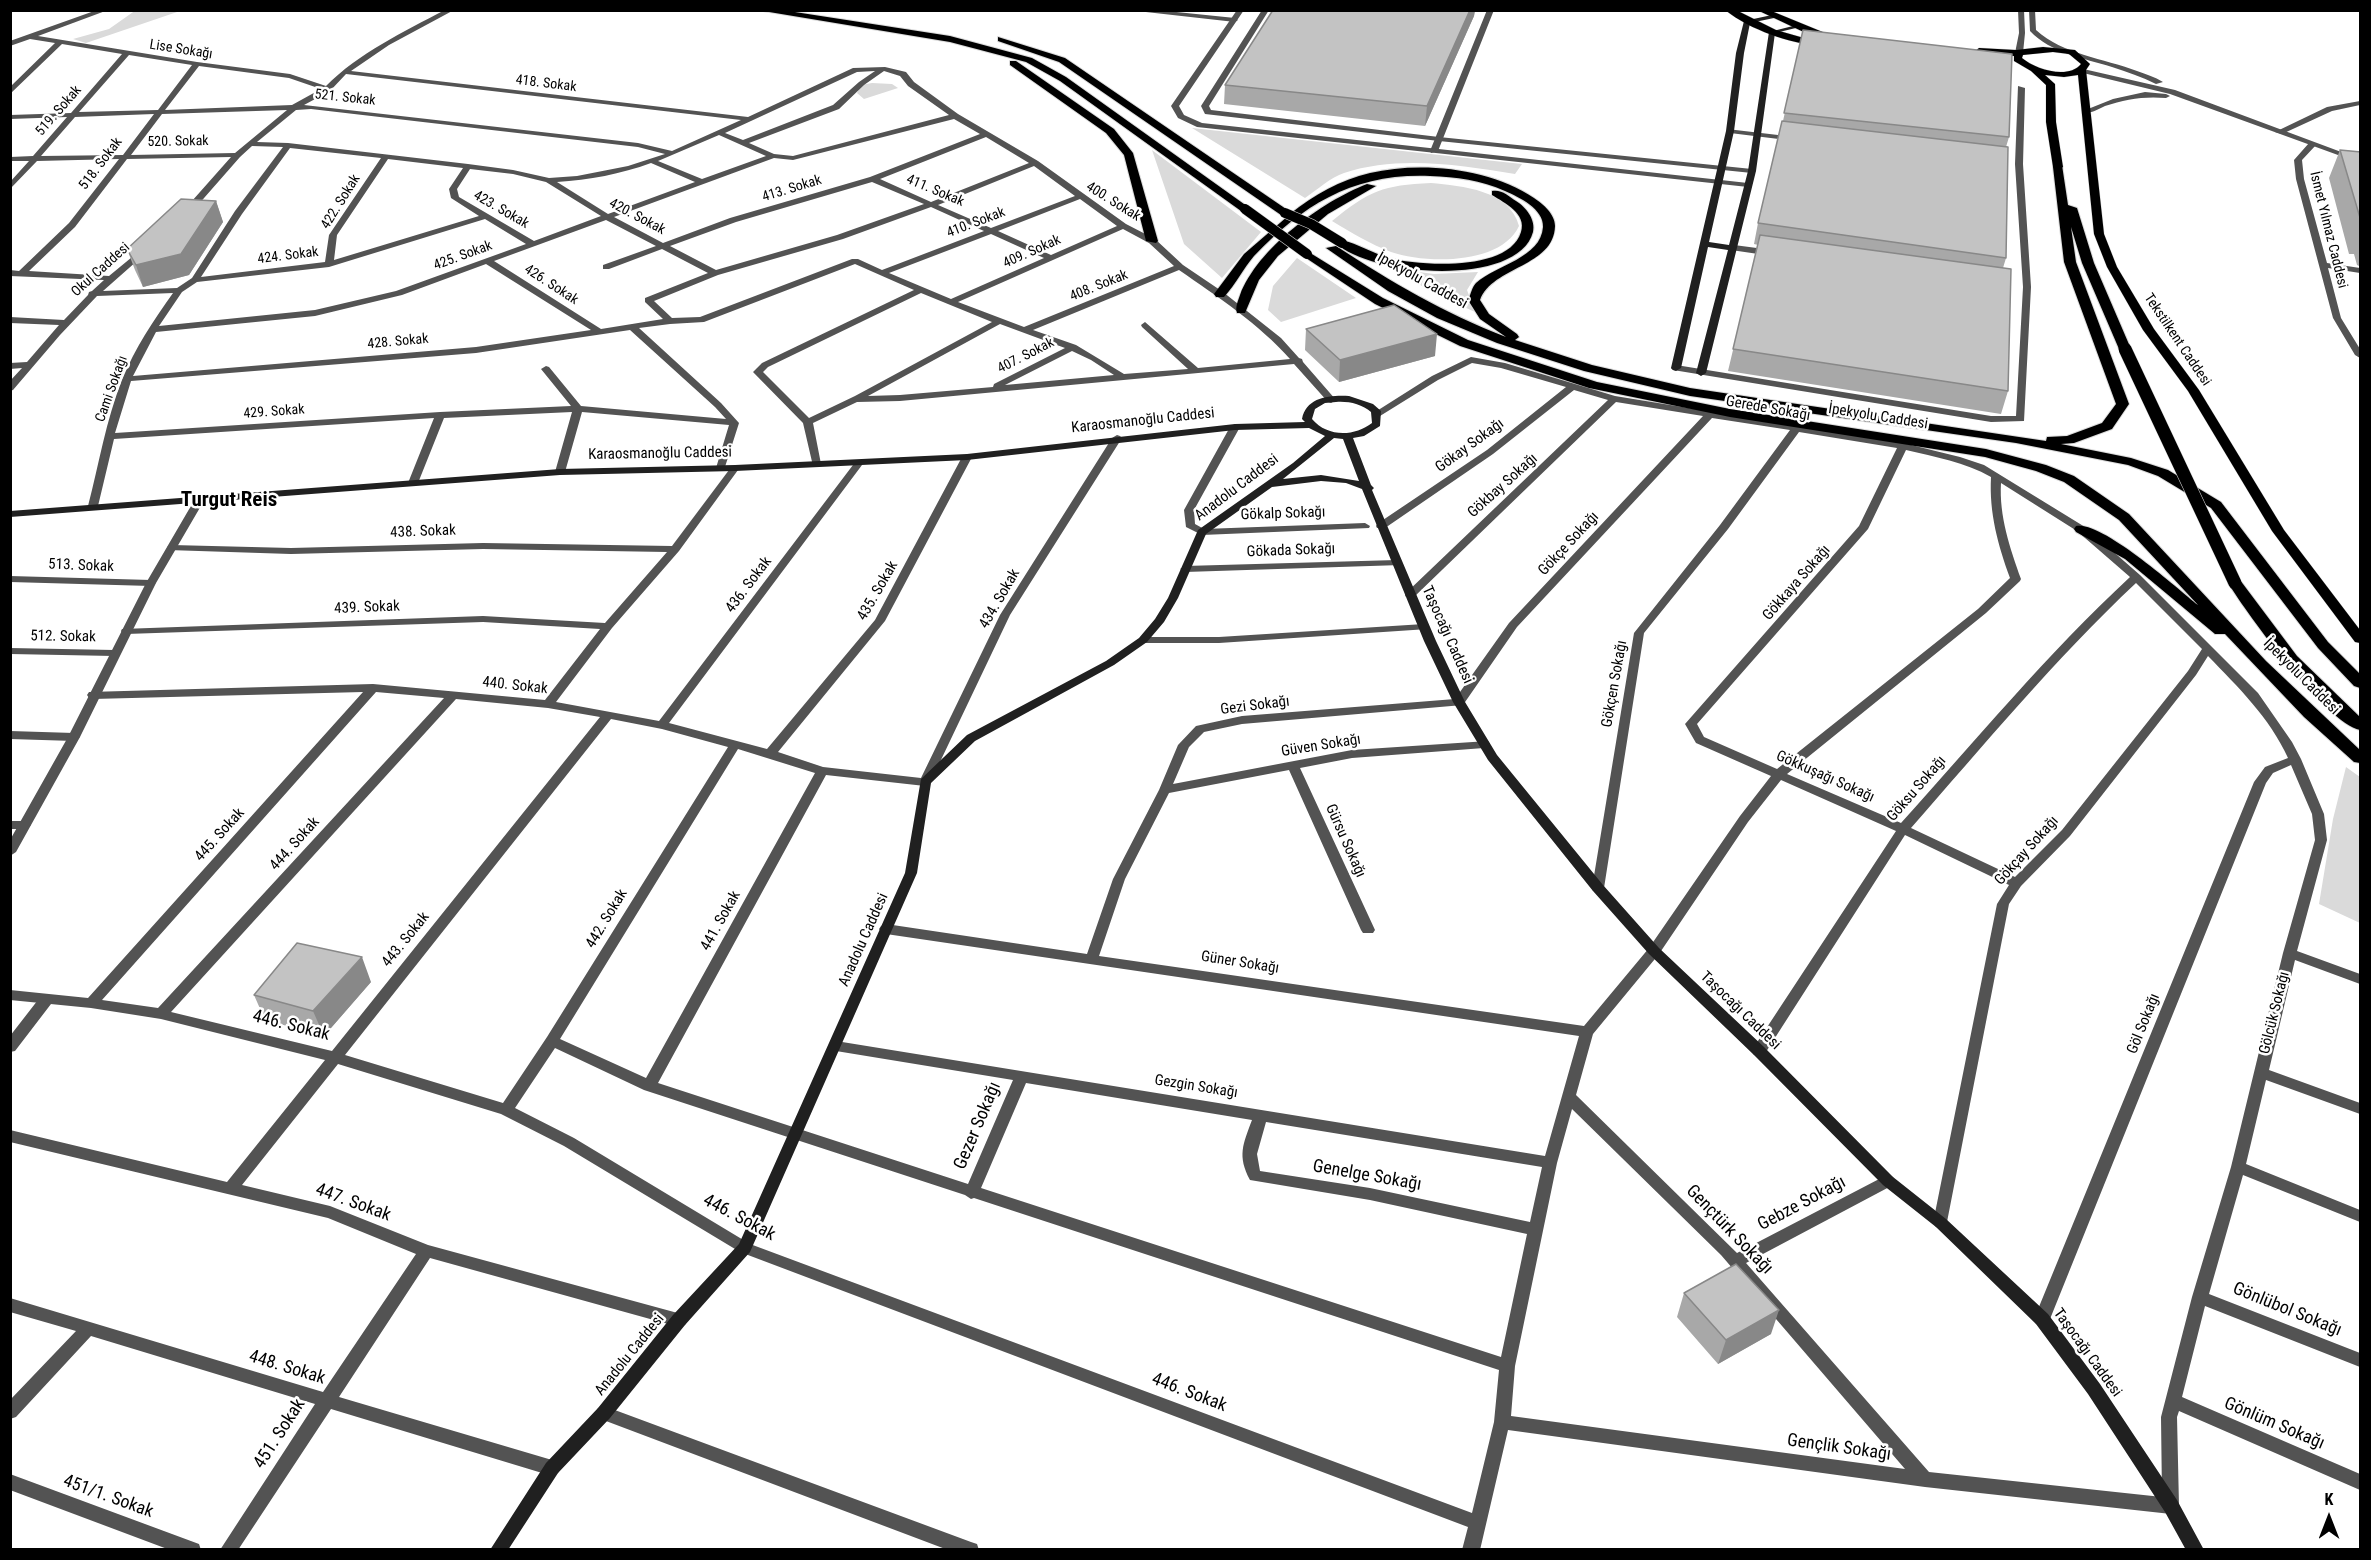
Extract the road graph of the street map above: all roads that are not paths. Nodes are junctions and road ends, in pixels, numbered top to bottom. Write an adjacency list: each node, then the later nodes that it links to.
1 (105, 10): 18 (street)
2 (451, 10): 31 (street)
3 (762, 10): 19 (highway)
4 (830, 10): 90 (highway, bridge)
5 (1131, 10): 14 (street)
6 (1241, 10): 14 (street)
7 (1266, 10): 49 (street)
8 (1491, 10): 49 (street)
9 (1729, 10): 15 (main road)
10 (1761, 10): 13 (main road)
11 (2021, 10): 24 (street)
12 (2032, 10): 25 (street)
13 (1773, 15): 15 (main road); 16 (main road)
14 (1235, 20): 55 (street)
15 (1747, 21): 17 (main road); 44 (main road)
16 (1797, 27): 17 (main road); 17 (main road)
17 (1772, 32): 48 (main road)
18 (30, 37): 20 (street, Lise Sokağı); 21 (street)
19 (950, 39): 85 (highway); 189 (highway, İpekyolu Caddesi, bridge)
20 (58, 43): 23 (street, Lise Sokağı); 34 (street)
21 (10, 44)
22 (1966, 50): 24 (main road)
23 (127, 53): 26 (street, Lise Sokağı); 40 (street, 519. Sokak)
24 (2019, 53): 25 (main road); 29 (main road)
25 (2069, 53): 30 (main road); 36 (street)
26 (197, 64): 33 (street, Lise Sokağı); 39 (street, 518. Sokak)
27 (2010, 66): 29 (main road)
28 (885, 69): 41 (street, 400. Sokak); 43 (street); 51 (street)
29 (2035, 70): 30 (main road); 69 (main road)
30 (2082, 70): 36 (street); 38 (main road, Tekstilkent Caddesi)
31 (344, 72): 33 (street); 43 (street, 418. Sokak)
32 (2021, 88): 67 (street)
33 (327, 89): 37 (street)
34 (10, 92)
35 (2361, 103): 46 (street)
36 (2212, 106): 38 (street); 46 (street)
37 (295, 107): 39 (street, 521. Sokak); 52 (street); 56 (street, 521. Sokak)
38 (2087, 111): 184 (main road, Tekstilkent Caddesi)
39 (157, 113): 40 (street, 521. Sokak); 59 (street, 518. Sokak)
40 (73, 115): 42 (street, 521. Sokak); 60 (street, 519. Sokak)
41 (955, 116): 47 (street, 400. Sokak); 58 (street, 425. Sokak)
42 (10, 117)
43 (747, 118): 45 (street)
44 (1730, 131): 48 (street); 70 (main road)
45 (717, 132): 51 (street, 425. Sokak); 56 (street)
46 (2279, 132): 54 (street)
47 (985, 135): 65 (street, 400. Sokak); 72 (street, 413. Sokak)
48 (1759, 135): 50 (street); 71 (main road)
49 (1439, 139): 55 (street); 70 (street)
50 (1806, 140)
51 (743, 143): 58 (street, 425. Sokak)
52 (250, 144): 53 (street); 57 (street)
53 (288, 145): 61 (street); 105 (street)
54 (2312, 145): 64 (street); 96 (street, İsmet Yılmaz Caddesi)
55 (1434, 151): 75 (street)
56 (674, 153): 63 (street)
57 (237, 155): 59 (street, 520. Sokak); 82 (street)
58 (772, 156): 74 (street, 425. Sokak)
59 (122, 157): 60 (street, 520. Sokak); 101 (street, 518. Sokak)
60 (36, 158): 62 (street, 520. Sokak); 77 (street, 519. Sokak)
61 (385, 158): 68 (street); 95 (street, 422. Sokak)
62 (10, 159)
63 (652, 161): 73 (street); 74 (street)
64 (2361, 161)
65 (1035, 163): 78 (street, 400. Sokak); 79 (street)
66 (2007, 163): 67 (street)
67 (2019, 164): 107 (street)
68 (468, 166): 73 (street); 80 (street, 423. Sokak)
69 (2058, 167): 154 (highway); 199 (highway, bridge)
70 (1721, 168): 71 (street); 75 (main road)
71 (1752, 171): 76 (main road)
72 (873, 179): 79 (street, 411. Sokak); 89 (street, 413. Sokak)
73 (549, 180): 81 (street, 420. Sokak)
74 (702, 182): 81 (street, 425. Sokak)
75 (1719, 182): 76 (street); 88 (main road)
76 (1748, 186): 91 (main road)
77 (10, 187)
78 (1079, 197): 83 (street, 400. Sokak); 84 (street, 410. Sokak)
79 (933, 204): 84 (street, 411. Sokak); 102 (street)
80 (483, 217): 87 (street, 423. Sokak); 95 (street, 424. Sokak)
81 (607, 217): 87 (street, 425. Sokak); 89 (street, 420. Sokak)
82 (178, 221)
83 (1123, 226): 85 (street, 400. Sokak); 93 (street, 409. Sokak)
84 (994, 231): 93 (street, 411. Sokak); 103 (street, 410. Sokak)
85 (1152, 241): 98 (street, 400. Sokak)
86 (152, 243): 104 (street, Okul Caddesi)
87 (534, 244): 94 (street, 425. Sokak)
88 (1704, 244): 91 (main road); 129 (main road)
89 (662, 245): 97 (street, 413. Sokak); 102 (street, 420. Sokak)
90 (1337, 245): 113 (highway); 125 (highway, İpekyolu Caddesi)
91 (1734, 249): 92 (street); 132 (main road)
92 (1781, 255)
93 (1052, 258): 112 (street, 409. Sokak)
94 (489, 262): 121 (street, 425. Sokak); 122 (street, 426. Sokak)
95 (330, 264): 105 (street, 424. Sokak)
96 (2323, 266): 99 (street); 124 (street, İsmet Yılmaz Caddesi)
97 (606, 267)
98 (1180, 267): 111 (street, 400. Sokak); 120 (street, 408. Sokak)
99 (2361, 270)
100 (10, 273): 101 (street)
101 (21, 273): 104 (street)
102 (715, 273): 115 (street)
103 (882, 273): 108 (street, 428. Sokak); 115 (street, 428. Sokak)
104 (109, 278): 110 (street, Okul Caddesi)
105 (195, 280): 109 (street, 424. Sokak)
106 (2016, 285): 107 (street)
107 (2027, 287): 132 (street)
108 (922, 289): 112 (street, 428. Sokak); 145 (street)
109 (179, 290): 110 (street, 424. Sokak); 121 (street, Cami Sokağı)
110 (92, 294): 117 (street, Okul Caddesi)
111 (1220, 294): 113 (street, 400. Sokak); 125 (highway)
112 (952, 302): 116 (street, 428. Sokak)
113 (1241, 310): 126 (street, 400. Sokak)
114 (10, 320): 117 (street)
115 (670, 321): 119 (street, 428. Sokak)
116 (1000, 321): 120 (street, 428. Sokak); 138 (street)
117 (64, 322): 127 (street, Okul Caddesi)
118 (1145, 325): 131 (street)
119 (632, 327): 122 (street, 428. Sokak); 146 (street)
120 (1027, 329): 123 (street, 428. Sokak)
121 (151, 330): 134 (street, Cami Sokağı)
122 (598, 332): 134 (street, 428. Sokak)
123 (1073, 347): 133 (street, 428. Sokak); 137 (street, 407. Sokak)
124 (2361, 355)
125 (1548, 356): 154 (highway, İpekyolu Caddesi)
126 (1299, 361): 131 (street); 139 (street, 400. Sokak)
127 (29, 365): 128 (street); 136 (street, Okul Caddesi)
128 (10, 366)
129 (1676, 368): 132 (street)
130 (546, 369): 141 (street)
131 (1196, 371): 133 (street)
132 (1701, 374)
133 (1123, 378): 137 (street)
134 (128, 379): 151 (street, Cami Sokağı)
135 (1573, 386): 140 (street, Gerede Sokağı); 142 (street, Gerede Sokağı); 170 (street, Gökay Sokağı)
136 (10, 388)
137 (991, 390): 138 (street)
138 (855, 399): 145 (street)
139 (1331, 399): 142 (main road); 147 (main road)
140 (1614, 399): 143 (street, Gerede Sokağı); 180 (street, Gökbay Sokağı)
141 (578, 409): 144 (street, 429. Sokak); 146 (street, 429. Sokak); 161 (street)
142 (1377, 414): 152 (main road)
143 (1710, 414): 149 (street, Gerede Sokağı); 194 (street, Gökçe Sokağı)
144 (440, 415): 151 (street, 429. Sokak); 163 (street)
145 (808, 422): 158 (street)
146 (734, 423): 159 (street)
147 (1310, 425): 148 (main road, Karaosmanoğlu Caddesi); 150 (main road)
148 (1235, 427): 153 (main road, Karaosmanoğlu Caddesi); 172 (street)
149 (1796, 429): 155 (street, Gerede Sokağı); 217 (street, Gökçen Sokağı)
150 (1332, 435): 152 (main road); 164 (main road, Anadolu Caddesi)
151 (111, 436): 167 (street, Cami Sokağı)
152 (1347, 436): 165 (main road, Taşocağı Caddesi)
153 (1117, 438): 156 (main road, Karaosmanoğlu Caddesi); 210 (street, 434. Sokak)
154 (2016, 440): 190 (highway, İpekyolu Caddesi)
155 (1903, 446): 162 (street, Gerede Sokağı); 197 (street, Gökkaya Sokağı)
156 (967, 457): 157 (main road, Karaosmanoğlu Caddesi); 204 (street, 435. Sokak)
157 (859, 463): 158 (main road, Karaosmanoğlu Caddesi); 198 (street, 436. Sokak)
158 (816, 464): 160 (main road, Karaosmanoğlu Caddesi)
159 (721, 468): 160 (main road, Karaosmanoğlu Caddesi); 161 (main road, Karaosmanoğlu Caddesi)
160 (735, 468): 174 (street)
161 (560, 472): 163 (main road, Karaosmanoğlu Caddesi)
162 (1996, 477): 171 (street, Gerede Sokağı); 209 (street)
163 (413, 483): 166 (main road, Karaosmanoğlu Caddesi)
164 (1268, 484): 165 (main road); 172 (main road, Anadolu Caddesi)
165 (1369, 488): 170 (main road, Taşocağı Caddesi)
166 (200, 499): 167 (main road, Karaosmanoğlu Caddesi); 173 (street)
167 (93, 506): 168 (main road, Karaosmanoğlu Caddesi)
168 (10, 514)
169 (1365, 526): 172 (street, Gökalp Sokağı)
170 (1381, 526): 175 (main road, Taşocağı Caddesi)
171 (2081, 529): 177 (street, Gerede Sokağı); 189 (highway)
172 (1202, 532): 176 (main road, Anadolu Caddesi)
173 (172, 548): 174 (street, 438. Sokak); 179 (street)
174 (675, 549): 181 (street)
175 (1397, 563): 176 (street, Gökada Sokağı); 180 (main road, Taşocağı Caddesi)
176 (1185, 569): 185 (main road, Anadolu Caddesi)
177 (2136, 577): 186 (street, Gölcük Sokağı); 214 (street, Göksu Sokağı)
178 (10, 579): 179 (street, 513. Sokak)
179 (151, 583): 183 (street)
180 (1410, 595): 182 (main road, Taşocağı Caddesi)
181 (608, 626): 183 (street, 439. Sokak); 195 (street)
182 (1424, 627): 185 (street); 194 (main road, Taşocağı Caddesi)
183 (126, 631): 188 (street)
184 (2361, 639)
185 (1143, 640): 210 (main road, Anadolu Caddesi)
186 (2208, 648): 206 (street, Gölcük Sokağı); 216 (street, Gökçay Sokağı)
187 (10, 651): 188 (street, 512. Sokak)
188 (114, 653): 192 (street)
189 (2261, 664): 205 (highway, İpekyolu Caddesi)
190 (2361, 683)
191 (373, 688): 192 (street, 440. Sokak); 193 (street, 440. Sokak); 226 (street, 445. Sokak)
192 (93, 695): 201 (street)
193 (453, 695): 195 (street, 440. Sokak); 227 (street, 444. Sokak)
194 (1459, 702): 202 (main road, Taşocağı Caddesi); 211 (street, Gezi Sokağı)
195 (548, 704): 196 (street, 440. Sokak)
196 (608, 715): 198 (street, 440. Sokak); 233 (street, 443. Sokak)
197 (1691, 724): 209 (street, Gökkuşağı Sokağı)
198 (662, 725): 203 (street, 440. Sokak)
199 (2361, 725)
200 (10, 735): 201 (street)
201 (74, 736): 213 (street)
202 (1484, 744): 207 (street, Güven Sokağı); 217 (main road, Taşocağı Caddesi)
203 (735, 745): 204 (street, 440. Sokak); 229 (street, 442. Sokak)
204 (770, 754): 208 (street, 440. Sokak)
205 (2361, 758)
206 (2295, 759): 221 (street, Gölcük Sokağı); 256 (street, Göl Sokağı)
207 (1293, 765): 211 (street, Güven Sokağı); 219 (street, Gürsu Sokağı)
208 (822, 771): 210 (street, 440. Sokak); 236 (street, 441. Sokak)
209 (1778, 775): 214 (street, Gökkuşağı Sokağı); 220 (street)
210 (925, 782): 218 (main road, Anadolu Caddesi)
211 (1165, 790): 222 (street, Gezi Sokağı)
212 (10, 825): 213 (street)
213 (25, 825): 215 (street)
214 (1903, 829): 216 (street, Gökkuşağı Sokağı); 232 (street, Göksu Sokağı)
215 (10, 852)
216 (2017, 883): 249 (street, Gökçay Sokağı)
217 (1598, 888): 220 (main road, Taşocağı Caddesi)
218 (886, 929): 222 (street, Güner Sokağı); 230 (main road, Anadolu Caddesi)
219 (1368, 930)
220 (1654, 951): 228 (street); 232 (main road, Taşocağı Caddesi)
221 (2290, 953): 223 (street); 234 (street, Gölcük Sokağı)
222 (1092, 957): 228 (street, Güner Sokağı)
223 (2361, 979)
224 (10, 995): 225 (street, 446. Sokak)
225 (46, 1000): 226 (street, 446. Sokak); 231 (street)
226 (91, 1003): 227 (street, 446. Sokak)
227 (161, 1014): 233 (street, 446. Sokak)
228 (1587, 1032): 237 (street)
229 (552, 1041): 236 (street); 239 (street, 442. Sokak)
230 (836, 1046): 235 (street, Gezgin Sokağı); 241 (main road, Anadolu Caddesi)
231 (10, 1047)
232 (1759, 1051): 245 (main road, Taşocağı Caddesi)
233 (333, 1057): 239 (street, 446. Sokak); 246 (street, 443. Sokak)
234 (2261, 1073): 238 (street); 244 (street, Gölcük Sokağı)
235 (1022, 1076): 240 (street, Gezgin Sokağı); 247 (street, Gezer Sokağı)
236 (649, 1086): 241 (street)
237 (1568, 1096): 243 (street); 253 (street, Gençtürk Sokağı)
238 (2361, 1109)
239 (506, 1110): 251 (street, 446. Sokak)
240 (1261, 1115): 243 (street, Gezgin Sokağı); 250 (street, Genelge Sokağı)
241 (796, 1134): 247 (street); 251 (main road, Anadolu Caddesi)
242 (10, 1136): 246 (street, 447. Sokak)
243 (1550, 1163): 250 (street)
244 (2238, 1167): 248 (street); 254 (street, Gölcük Sokağı)
245 (1888, 1181): 249 (main road, Taşocağı Caddesi); 253 (street, Gebze Sokağı)
246 (231, 1188): 252 (street, 447. Sokak)
247 (971, 1193): 260 (street)
248 (2361, 1216)
249 (1941, 1223): 256 (main road, Taşocağı Caddesi)
250 (1536, 1230): 260 (street)
251 (745, 1248): 257 (main road, Anadolu Caddesi); 271 (street, 446. Sokak)
252 (426, 1251): 257 (street, 447. Sokak); 261 (street, 451. Sokak)
253 (1735, 1261): 267 (street, Gençtürk Sokağı)
254 (2200, 1297): 259 (street, Gönlübol Sokağı); 262 (street, Gölcük Sokağı)
255 (10, 1305): 258 (street, 448. Sokak)
256 (2042, 1319): 270 (main road, Taşocağı Caddesi)
257 (679, 1320): 264 (main road, Anadolu Caddesi)
258 (89, 1328): 261 (street, 448. Sokak); 263 (street)
259 (2361, 1360)
260 (1507, 1366): 265 (street)
261 (326, 1400): 266 (street, 448. Sokak); 273 (street, 451. Sokak)
262 (2173, 1401): 269 (street, Gönlüm Sokağı); 270 (street, Gölcük Sokağı)
263 (10, 1412)
264 (604, 1413): 266 (main road, Anadolu Caddesi); 275 (street)
265 (1502, 1422): 267 (street, Gençlik Sokağı); 271 (street)
266 (552, 1468): 274 (main road, Anadolu Caddesi)
267 (1925, 1479): 270 (street, Gençlik Sokağı)
268 (10, 1482): 272 (street, 451/1. Sokak)
269 (2361, 1482)
270 (2171, 1506): 277 (main road, Taşocağı Caddesi)
271 (1478, 1522): 276 (street)
272 (193, 1550)
273 (228, 1550)
274 (498, 1550)
275 (971, 1550)
276 (1471, 1550)
277 (2196, 1550)

